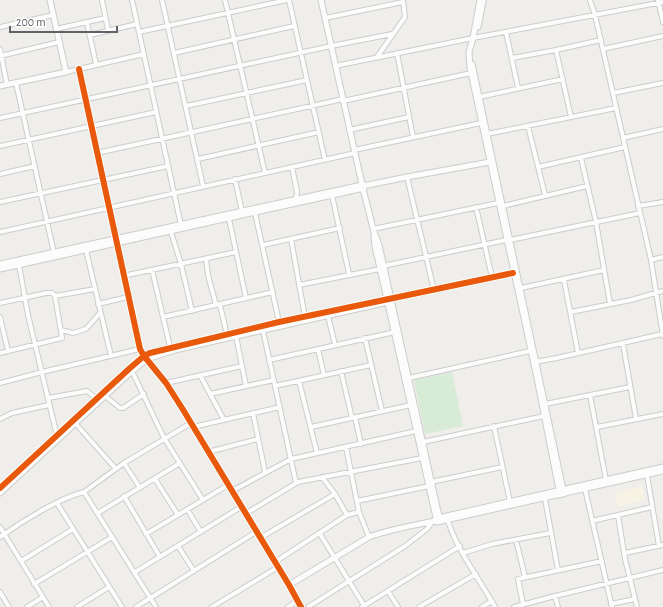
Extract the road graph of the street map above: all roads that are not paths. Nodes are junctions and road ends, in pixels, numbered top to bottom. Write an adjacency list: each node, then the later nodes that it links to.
1 (50, 0): 14 (street)
2 (102, 0): 16 (street)
3 (132, 0): 20 (street)
4 (162, 0): 21 (street)
5 (225, 0): 13 (street)
6 (288, 0): 13 (street); 22 (street)
7 (321, 0): 17 (street)
8 (480, 0): 31 (street)
9 (483, 0): 31 (street)
10 (590, 0): 15 (street)
11 (403, 1): 17 (street); 28 (street)
12 (660, 2): 15 (street); 19 (street)
13 (228, 13): 21 (street); 32 (street)
14 (53, 15): 23 (street); 24 (street)
15 (595, 15): 27 (street); 33 (street)
16 (105, 18): 18 (street); 25 (street)
17 (325, 18): 35 (street)
18 (87, 22): 24 (street); 29 (street)
19 (663, 22)
20 (137, 24): 25 (street); 26 (street)
21 (168, 26): 26 (street); 40 (street)
22 (294, 26): 32 (street); 39 (street)
23 (0, 27)
24 (56, 29): 34 (street)
25 (108, 30): 29 (street)
26 (139, 32): 42 (street)
27 (506, 32): 31 (street); 45 (street)
28 (392, 34): 35 (street); 44 (street)
29 (90, 35): 46 (street)
30 (663, 36): 36 (street)
31 (475, 37): 41 (street); 51 (street); 64 (street)
32 (234, 40): 40 (street); 47 (street)
33 (601, 40): 36 (street); 38 (street)
34 (59, 42): 43 (street); 50 (street)
35 (331, 46): 39 (street); 48 (street)
36 (603, 49): 63 (street)
37 (0, 50): 43 (street)
38 (556, 50): 45 (street); 52 (street)
39 (301, 52): 47 (street); 54 (street)
40 (174, 53): 53 (street)
41 (397, 53): 44 (street); 60 (street)
42 (144, 54): 46 (street); 59 (street)
43 (1, 55): 57 (street)
44 (377, 57): 48 (street)
45 (512, 58): 61 (street)
46 (96, 64): 49 (street)
47 (240, 66): 53 (street); 62 (street)
48 (335, 66): 66 (street)
49 (79, 69): 50 (street); 65 (street)
50 (66, 72): 55 (street)
51 (471, 73): 60 (street); 76 (street)
52 (563, 79): 61 (street); 73 (street)
53 (179, 80): 59 (street); 67 (street)
54 (307, 80): 62 (street); 68 (street)
55 (16, 83): 57 (street); 71 (street)
56 (663, 83): 63 (street)
57 (7, 85): 58 (street)
58 (0, 86)
59 (150, 86): 65 (street); 70 (street)
60 (404, 88): 66 (street); 72 (street)
61 (518, 88): 64 (street)
62 (246, 93): 67 (street); 75 (street)
63 (613, 93): 69 (street)
64 (480, 97): 83 (street)
65 (86, 100): 71 (street); 77 (street)
66 (343, 100): 68 (street); 80 (street)
67 (186, 106): 81 (street)
68 (313, 106): 75 (street); 82 (street)
69 (616, 108): 73 (street); 86 (street)
70 (156, 112): 77 (street); 85 (street)
71 (23, 113): 74 (street); 87 (street)
72 (410, 117): 80 (street); 84 (street)
73 (571, 117): 78 (street)
74 (0, 118)
75 (252, 120): 81 (street); 89 (street)
76 (481, 123): 84 (street); 96 (street)
77 (92, 126): 87 (street); 92 (street)
78 (528, 126): 83 (street); 100 (street)
79 (663, 129): 86 (street)
80 (350, 130): 91 (street)
81 (192, 132): 85 (street); 94 (street)
82 (319, 132): 89 (street); 95 (street)
83 (488, 134): 117 (street)
84 (413, 137): 91 (street)
85 (162, 138): 92 (street); 98 (street)
86 (623, 138): 90 (street)
87 (30, 139): 88 (street); 97 (street)
88 (0, 146)
89 (258, 146): 94 (street); 101 (street)
90 (625, 147): 93 (street); 118 (street)
91 (354, 152): 95 (street); 108 (street)
92 (97, 153): 105 (street)
93 (580, 158): 100 (street); 107 (street)
94 (198, 159): 106 (street)
95 (325, 160): 99 (street)
96 (490, 162): 103 (street); 117 (street)
97 (35, 166): 102 (street); 109 (street)
98 (168, 166): 105 (street); 110 (street)
99 (292, 167): 101 (street); 114 (street)
100 (538, 167): 113 (street)
101 (265, 173): 104 (street)
102 (0, 174)
103 (407, 177): 108 (street); 126 (street)
104 (235, 179): 106 (street); 122 (street)
105 (103, 180): 109 (street); 119 (street)
106 (203, 186): 110 (street)
107 (587, 186): 113 (street); 128 (street)
108 (362, 187): 111 (street); 112 (street); 131 (street)
109 (41, 193): 115 (street); 127 (street)
110 (174, 193): 119 (street); 129 (street)
111 (326, 195): 112 (street); 114 (street); 121 (street)
112 (332, 195): 130 (street)
113 (545, 195): 117 (street)
114 (296, 199): 121 (street)
115 (0, 202)
116 (663, 202): 118 (street)
117 (501, 204): 120 (street); 135 (street)
118 (638, 206): 124 (street)
119 (110, 207): 127 (street); 136 (street)
120 (476, 207): 126 (street); 138 (street)
121 (261, 209): 122 (street); 123 (street)
122 (242, 212): 129 (street)
123 (255, 213): 125 (street); 137 (street)
124 (640, 213): 128 (street); 145 (street)
125 (229, 219): 133 (street); 140 (street)
126 (416, 220): 131 (street); 142 (street)
127 (47, 222): 132 (street); 141 (street)
128 (596, 222): 135 (street); 152 (street)
129 (181, 225): 136 (street)
130 (340, 228): 134 (street); 154 (street)
131 (373, 231): 149 (street)
132 (0, 232)
133 (171, 232): 136 (street); 147 (street)
134 (291, 239): 137 (street); 158 (street)
135 (508, 240): 138 (street); 153 (street); 159 (street)
136 (116, 241): 139 (street); 141 (street); 155 (street)
137 (263, 245): 163 (street)
138 (485, 245): 142 (street); 156 (street)
139 (86, 250): 148 (street); 160 (street)
140 (236, 252): 144 (street); 168 (street)
141 (54, 253): 146 (street)
142 (426, 257): 149 (street); 161 (street)
143 (663, 257): 145 (street)
144 (206, 259): 147 (street); 173 (street)
145 (650, 260): 164 (street)
146 (0, 264)
147 (181, 264): 151 (street); 174 (street)
148 (19, 265): 150 (street); 167 (street)
149 (382, 267): 154 (street); 169 (street)
150 (0, 269)
151 (152, 270): 155 (street); 179 (street)
152 (604, 270): 157 (street); 172 (street)
153 (513, 273): 156 (street); 197 (street)
154 (349, 274): 158 (street)
155 (123, 276): 166 (street)
156 (492, 277): 161 (street)
157 (564, 280): 159 (street); 175 (street)
158 (299, 285): 180 (street)
159 (521, 288): 203 (street)
160 (95, 289): 165 (street); 171 (street)
161 (434, 290): 169 (street)
162 (663, 291): 164 (street)
163 (273, 292): 168 (street); 181 (street)
164 (656, 293): 172 (street); 188 (street)
165 (55, 296): 167 (street); 184 (street)
166 (128, 297): 171 (street); 194 (street)
167 (25, 298): 170 (street); 191 (street)
168 (246, 298): 173 (street)
169 (391, 300): 177 (street); 180 (street); 185 (street); 211 (street)
170 (0, 304)
171 (98, 304): 176 (street)
172 (610, 304): 175 (street)
173 (218, 305): 174 (street); 186 (street)
174 (192, 311): 179 (street)
175 (571, 312): 199 (street)
176 (100, 313): 184 (street); 200 (street)
177 (328, 316): 183 (street); 192 (street)
178 (0, 317): 182 (street)
179 (163, 317): 193 (street)
180 (305, 317): 181 (street)
181 (279, 322): 183 (street)
182 (1, 325): 196 (street)
183 (262, 328): 186 (street); 187 (street); 202 (street)
184 (61, 330): 191 (street)
185 (395, 332): 189 (street); 227 (street)
186 (227, 335): 193 (street)
187 (236, 336): 201 (street); 205 (street)
188 (663, 336): 190 (street)
189 (366, 338): 192 (street); 204 (street)
190 (622, 344): 199 (street); 218 (street)
191 (35, 345): 196 (street); 208 (street)
192 (335, 345): 195 (street)
193 (170, 347): 201 (street)
194 (140, 349): 200 (street); 201 (street)
195 (318, 349): 202 (street); 210 (street)
196 (8, 351): 198 (street)
197 (530, 351): 203 (street); 211 (street)
198 (0, 353)
199 (578, 353): 203 (street)
200 (111, 356): 208 (street)
201 (145, 358): 206 (street); 215 (street)
202 (269, 360): 212 (street)
203 (535, 362): 225 (street); 232 (street)
204 (371, 365): 207 (street); 229 (street)
205 (242, 366): 209 (street); 216 (street)
206 (131, 370): 219 (street); 222 (street); 224 (street)
207 (341, 371): 210 (street); 233 (street)
208 (42, 372): 214 (street); 223 (street)
209 (200, 375): 215 (street); 220 (street)
210 (324, 375): 213 (street)
211 (408, 378): 246 (street)
212 (274, 380): 216 (street); 217 (street)
213 (299, 381): 217 (street); 241 (street)
214 (0, 383)
215 (166, 383): 238 (street)
216 (246, 386): 220 (street)
217 (275, 386): 228 (street)
218 (630, 387): 221 (street); 235 (street)
219 (144, 394): 222 (street); 244 (street)
220 (210, 394): 236 (street)
221 (590, 395): 225 (street); 240 (street)
222 (105, 396): 237 (street)
223 (48, 398): 224 (street); 226 (street)
224 (97, 399): 243 (street)
225 (545, 404): 273 (street)
226 (49, 405): 234 (street); 243 (street)
227 (411, 405): 229 (street); 242 (street)
228 (280, 407): 230 (street); 252 (street)
229 (382, 412): 233 (street)
230 (254, 413): 236 (street); 245 (street)
231 (663, 414): 235 (street)
232 (544, 416): 239 (street); 273 (street)
233 (354, 417): 241 (street); 247 (street)
234 (0, 419)
235 (636, 419): 240 (street)
236 (224, 420): 238 (street)
237 (76, 424): 257 (street); 274 (street)
238 (192, 425): 244 (street); 249 (street)
239 (494, 426): 246 (street); 255 (street)
240 (597, 426): 264 (street)
241 (311, 427): 250 (street)
242 (416, 431): 247 (street); 251 (street)
243 (57, 436): 268 (street)
244 (164, 438): 253 (street); 254 (street)
245 (258, 439): 249 (street); 259 (street)
246 (423, 442): 266 (street)
247 (361, 444): 248 (street)
248 (346, 447): 250 (street); 258 (street)
249 (208, 452): 267 (street)
250 (317, 453): 252 (street)
251 (422, 458): 258 (street); 266 (street)
252 (291, 459): 259 (street); 265 (street)
253 (124, 463): 257 (street); 269 (street)
254 (180, 463): 263 (street); 278 (street)
255 (502, 467): 266 (street); 280 (street)
256 (663, 467): 264 (street)
257 (116, 469): 272 (street)
258 (351, 471): 262 (street); 279 (street)
259 (265, 472): 271 (street)
260 (663, 472): 261 (street)
261 (647, 475): 270 (street); 283 (street)
262 (322, 477): 265 (street); 275 (street)
263 (155, 479): 269 (street); 288 (street)
264 (606, 480): 273 (street)
265 (296, 483): 287 (street)
266 (430, 484): 279 (street); 292 (street)
267 (228, 485): 271 (street); 278 (street)
268 (0, 488)
269 (140, 488): 276 (street)
270 (585, 489): 273 (street); 293 (street)
271 (232, 491): 282 (street)
272 (84, 492): 281 (street); 286 (street)
273 (562, 492): 277 (street); 280 (street)
274 (0, 493)
275 (335, 494): 289 (street); 304 (street)
276 (124, 496): 286 (street); 299 (street)
277 (544, 498): 291 (street); 298 (street)
278 (203, 500): 284 (street)
279 (357, 501): 285 (street)
280 (510, 502): 291 (street)
281 (57, 503): 295 (street); 301 (street)
282 (241, 507): 287 (street); 296 (street)
283 (652, 507): 290 (street); 306 (street)
284 (187, 509): 288 (street); 296 (street)
285 (359, 512): 289 (street); 303 (street)
286 (98, 513): 302 (street)
287 (245, 514): 297 (street)
288 (178, 515): 299 (street)
289 (347, 515): 300 (street)
290 (618, 515): 293 (street); 309 (street)
291 (448, 518): 292 (street); 308 (street)
292 (436, 520): 303 (street); 325 (street)
293 (592, 521): 315 (street)
294 (0, 527): 301 (street)
295 (73, 529): 310 (street); 314 (street)
296 (201, 532): 307 (street)
297 (256, 532): 304 (street); 320 (street)
298 (550, 533): 305 (street); 318 (street)
299 (146, 534): 312 (street)
300 (320, 534): 313 (street); 316 (street)
301 (2, 535): 314 (street)
302 (112, 537): 310 (street); 321 (street)
303 (369, 537): 313 (street)
304 (260, 538): 316 (street)
305 (516, 540): 311 (street); 323 (street)
306 (661, 545): 309 (street)
307 (178, 546): 312 (street); 320 (street)
308 (460, 546): 311 (street); 330 (street)
309 (625, 552): 324 (street)
310 (87, 553): 326 (street); 329 (street)
311 (463, 553): 322 (street)
312 (160, 557): 321 (street)
313 (335, 557): 325 (street); 328 (street)
314 (21, 561): 326 (street)
315 (602, 561): 318 (street); 327 (street)
316 (275, 562): 317 (street)
317 (278, 567): 328 (street); 347 (street)
318 (558, 570): 323 (street)
319 (663, 570): 324 (street)
320 (194, 571): 334 (street)
321 (135, 572): 334 (street)
322 (476, 574): 337 (street); 353 (street)
323 (525, 577): 338 (street)
324 (630, 578): 327 (street); 335 (street)
325 (350, 581): 350 (street); 351 (street)
326 (34, 584): 333 (street)
327 (607, 584): 332 (street); 339 (street)
328 (289, 585): 336 (street)
329 (109, 587): 343 (street); 344 (street)
330 (388, 591): 351 (street); 352 (street)
331 (0, 592): 340 (street)
332 (555, 596): 338 (street); 357 (street)
333 (43, 597): 341 (street); 342 (street)
334 (151, 598): 345 (street); 346 (street)
335 (635, 599): 339 (street); 358 (street)
336 (297, 601): 348 (street); 349 (street)
337 (492, 601): 354 (street); 355 (street)
338 (523, 604): 356 (street)
339 (612, 606)
340 (9, 607)
341 (26, 607)
342 (49, 607)
343 (78, 607)
344 (122, 607)
345 (136, 607)
346 (156, 607)
347 (212, 607)
348 (288, 607)
349 (301, 607)
350 (308, 607)
351 (364, 607)
352 (398, 607)
353 (419, 607)
354 (482, 607)
355 (495, 607)
356 (514, 607)
357 (558, 607)
358 (637, 607)

